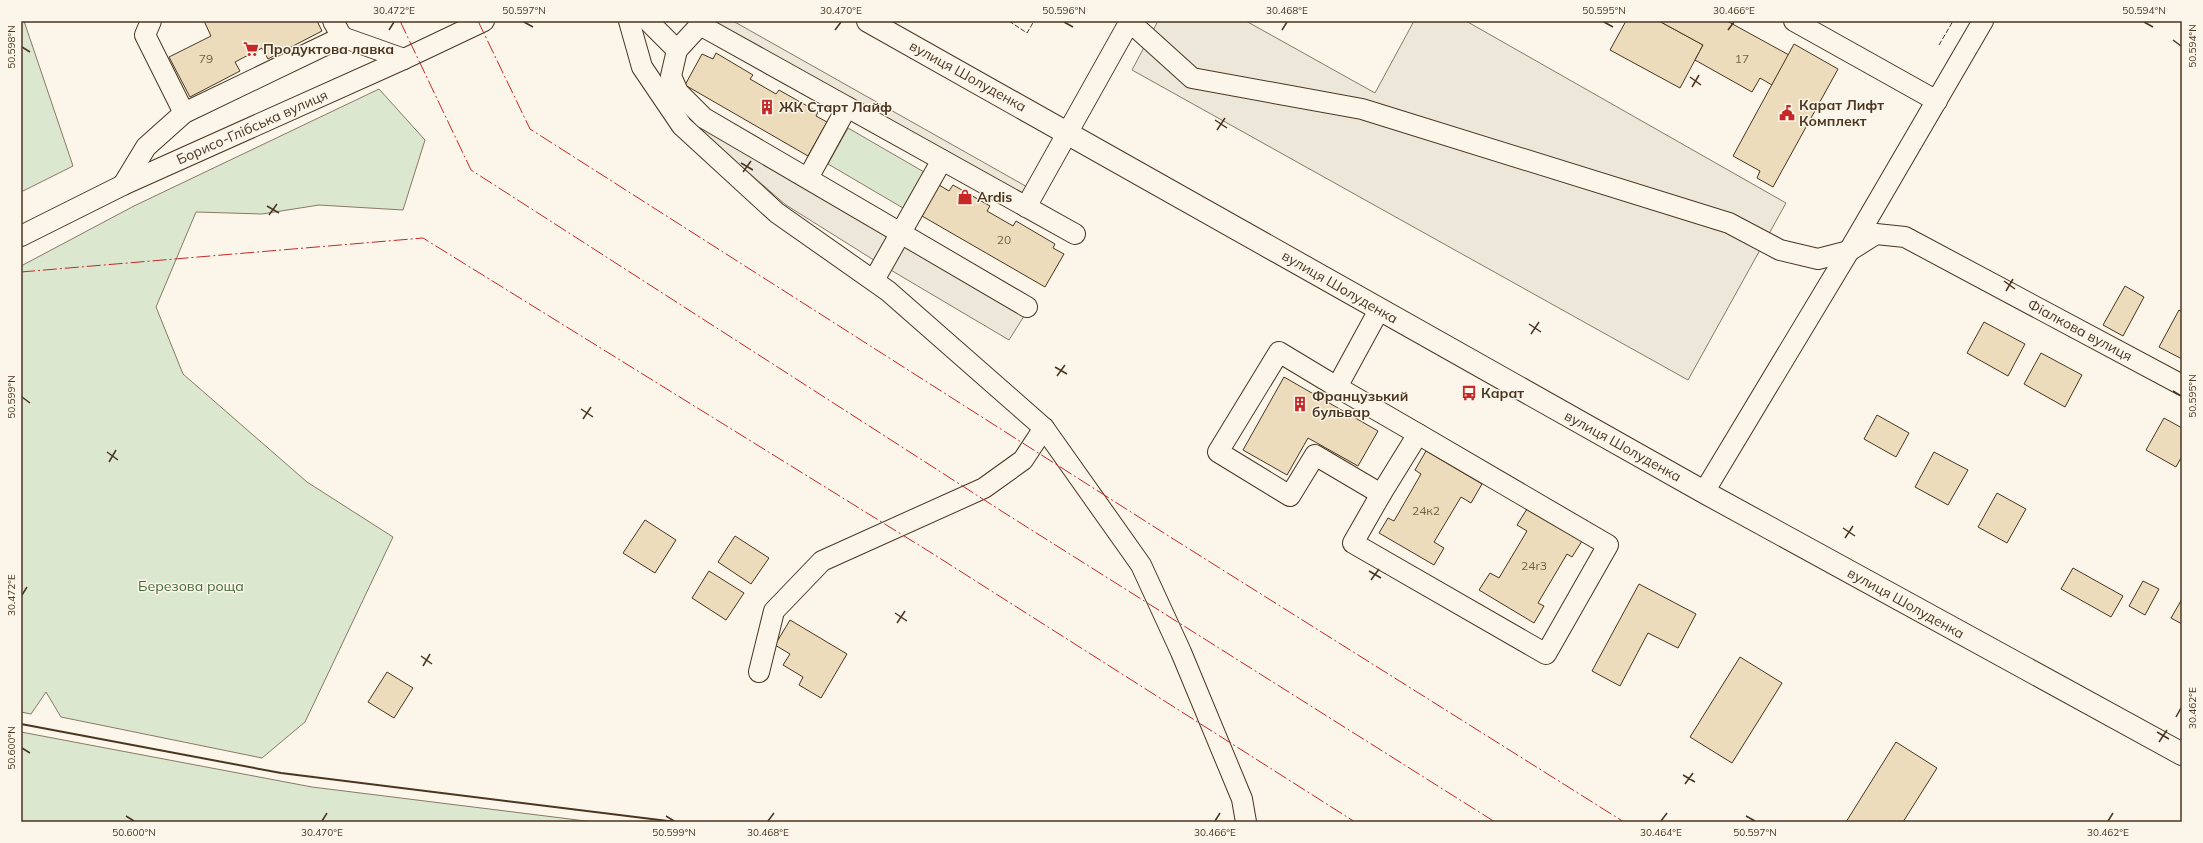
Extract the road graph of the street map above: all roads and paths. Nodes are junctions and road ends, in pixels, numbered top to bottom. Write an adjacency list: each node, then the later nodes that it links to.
1 (151, 21): 14 (street)
2 (484, 21): 11 (street, Борисо-Глібська вулиця)
3 (629, 21): 24 (street)
4 (648, 21): 10 (street)
5 (868, 21): 15 (main road, вулиця Шолуденка)
6 (1130, 21): 15 (street); 23 (street)
7 (1794, 21): 12 (street)
8 (1983, 21): 12 (street)
9 (337, 29): 11 (street); 14 (street)
10 (677, 50): 13 (street); 17 (street)
11 (404, 59): 18 (street, Борисо-Глібська вулиця)
12 (1937, 102): 23 (street)
13 (848, 107): 16 (street); 17 (street)
14 (184, 113): 18 (street)
15 (1067, 132): 19 (street); 26 (main road, вулиця Шолуденка)
16 (942, 160): 19 (street); 20 (street)
17 (808, 178): 20 (street)
18 (123, 185): 22 (street, Борисо-Глібська вулиця)
19 (1026, 206): 21 (street)
20 (901, 233): 24 (street); 25 (street)
21 (1075, 234)
22 (21, 236)
23 (1849, 252): 27 (street, Фіалкова вулиця); 31 (street)
24 (874, 280): 29 (street)
25 (1027, 307)
26 (1380, 310): 28 (street); 31 (main road, вулиця Шолуденка)
27 (2182, 385)
28 (1337, 387): 30 (street); 32 (street)
29 (1044, 428): 33 (street); 35 (street)
30 (1418, 434): 32 (street); 32 (street)
31 (1704, 492): 34 (main road, вулиця Шолуденка)
32 (1381, 494)
33 (759, 672)
34 (2182, 754)
35 (1246, 822)

